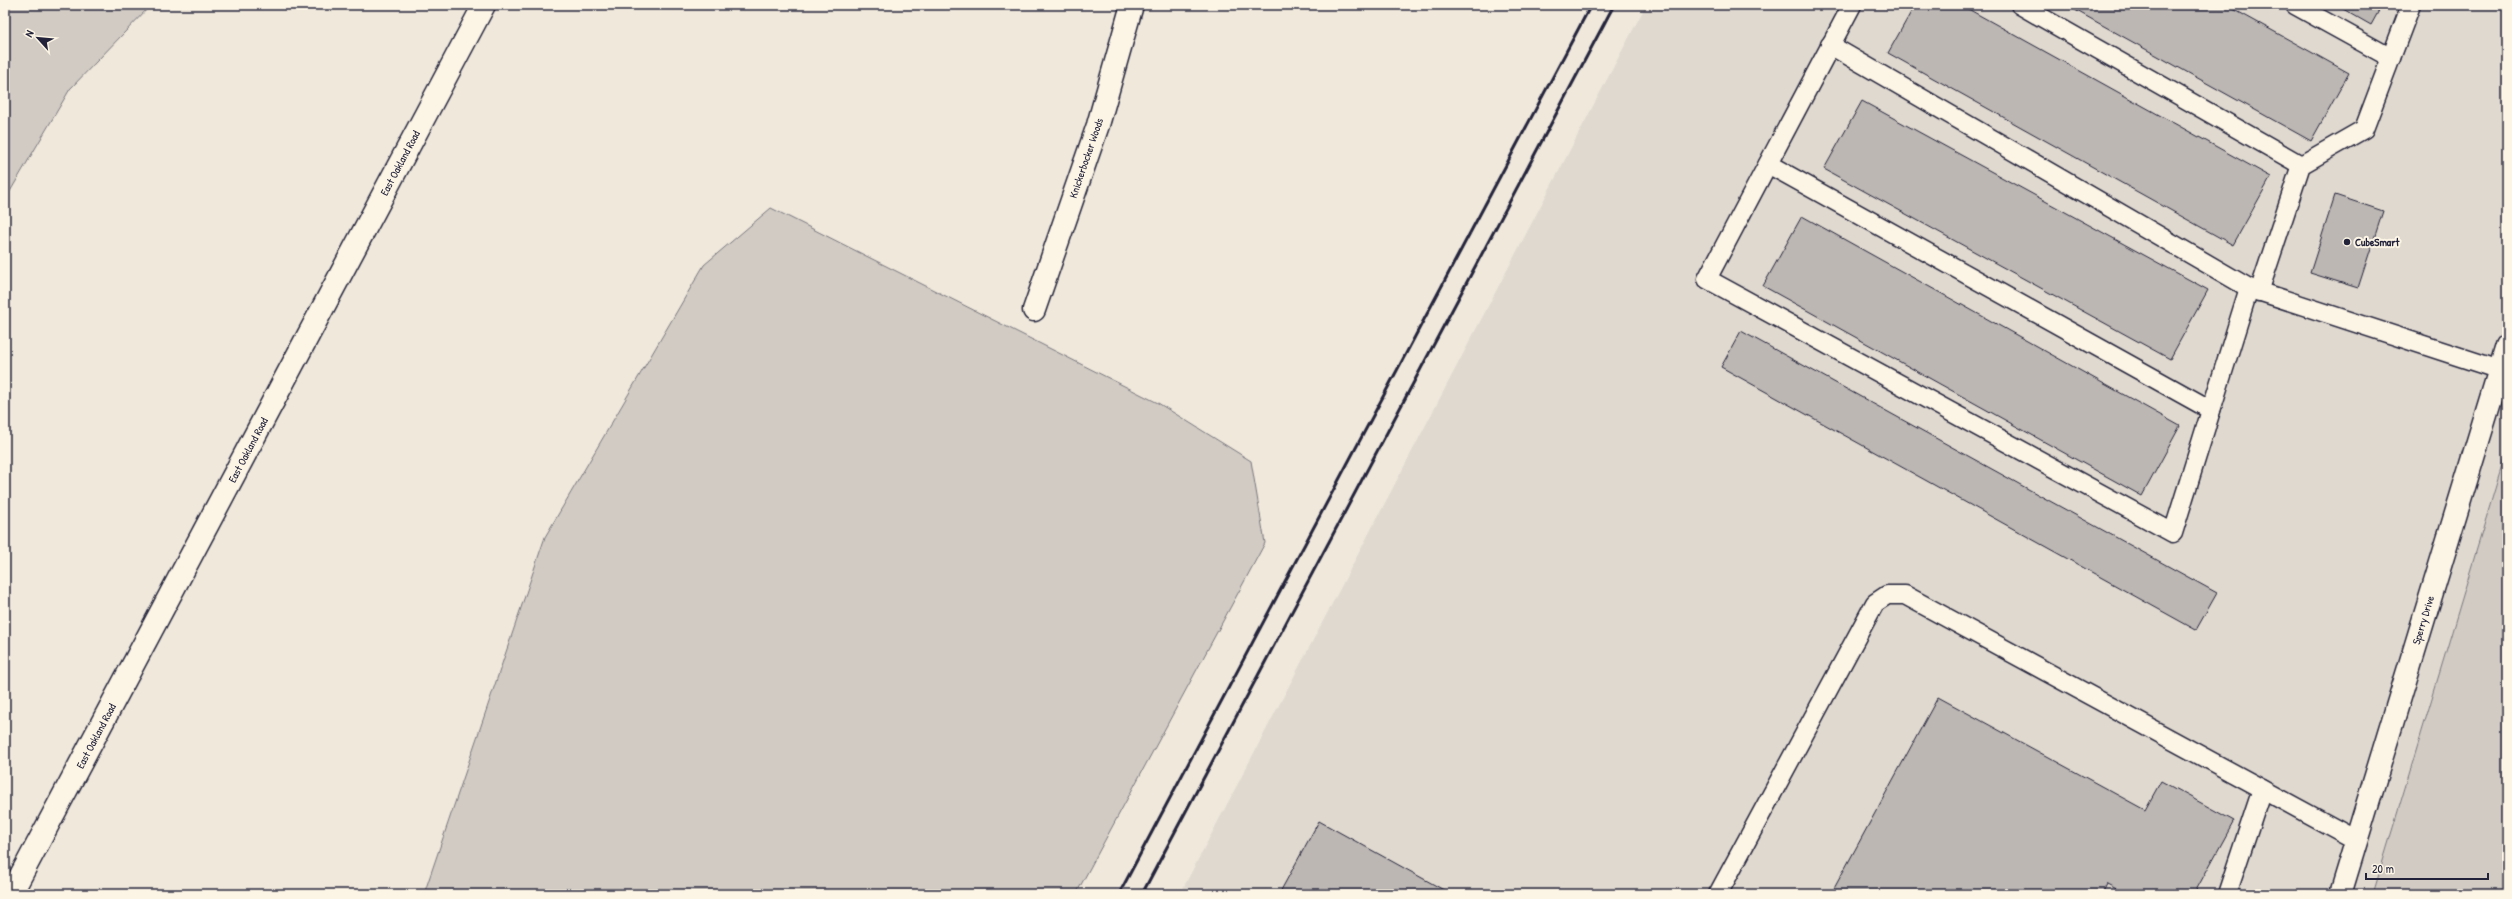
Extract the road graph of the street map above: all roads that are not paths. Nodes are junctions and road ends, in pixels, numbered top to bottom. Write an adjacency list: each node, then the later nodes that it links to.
1 (484, 5): 18 (street, East Oakland Road)
2 (1132, 5): 12 (street, Knickerbocker Woods)
3 (1852, 5): 7 (lane)
4 (2020, 5): 10 (lane)
5 (2295, 5): 8 (lane)
6 (2411, 5): 8 (lane)
7 (1830, 45): 9 (lane); 11 (lane)
8 (2391, 58): 10 (lane)
9 (1768, 164): 15 (lane); 15 (lane)
10 (2301, 165): 11 (lane)
11 (2254, 290): 14 (lane); 15 (lane)
12 (1034, 310)
13 (2507, 346): 14 (street, Sperry Drive)
14 (2500, 370): 17 (street, Sperry Drive)
15 (2211, 410)
16 (2262, 789): 17 (lane); 19 (lane); 20 (lane)
17 (2356, 840): 21 (street, Sperry Drive)
18 (11, 894)
19 (1718, 894)
20 (2227, 894)
21 (2340, 894)

